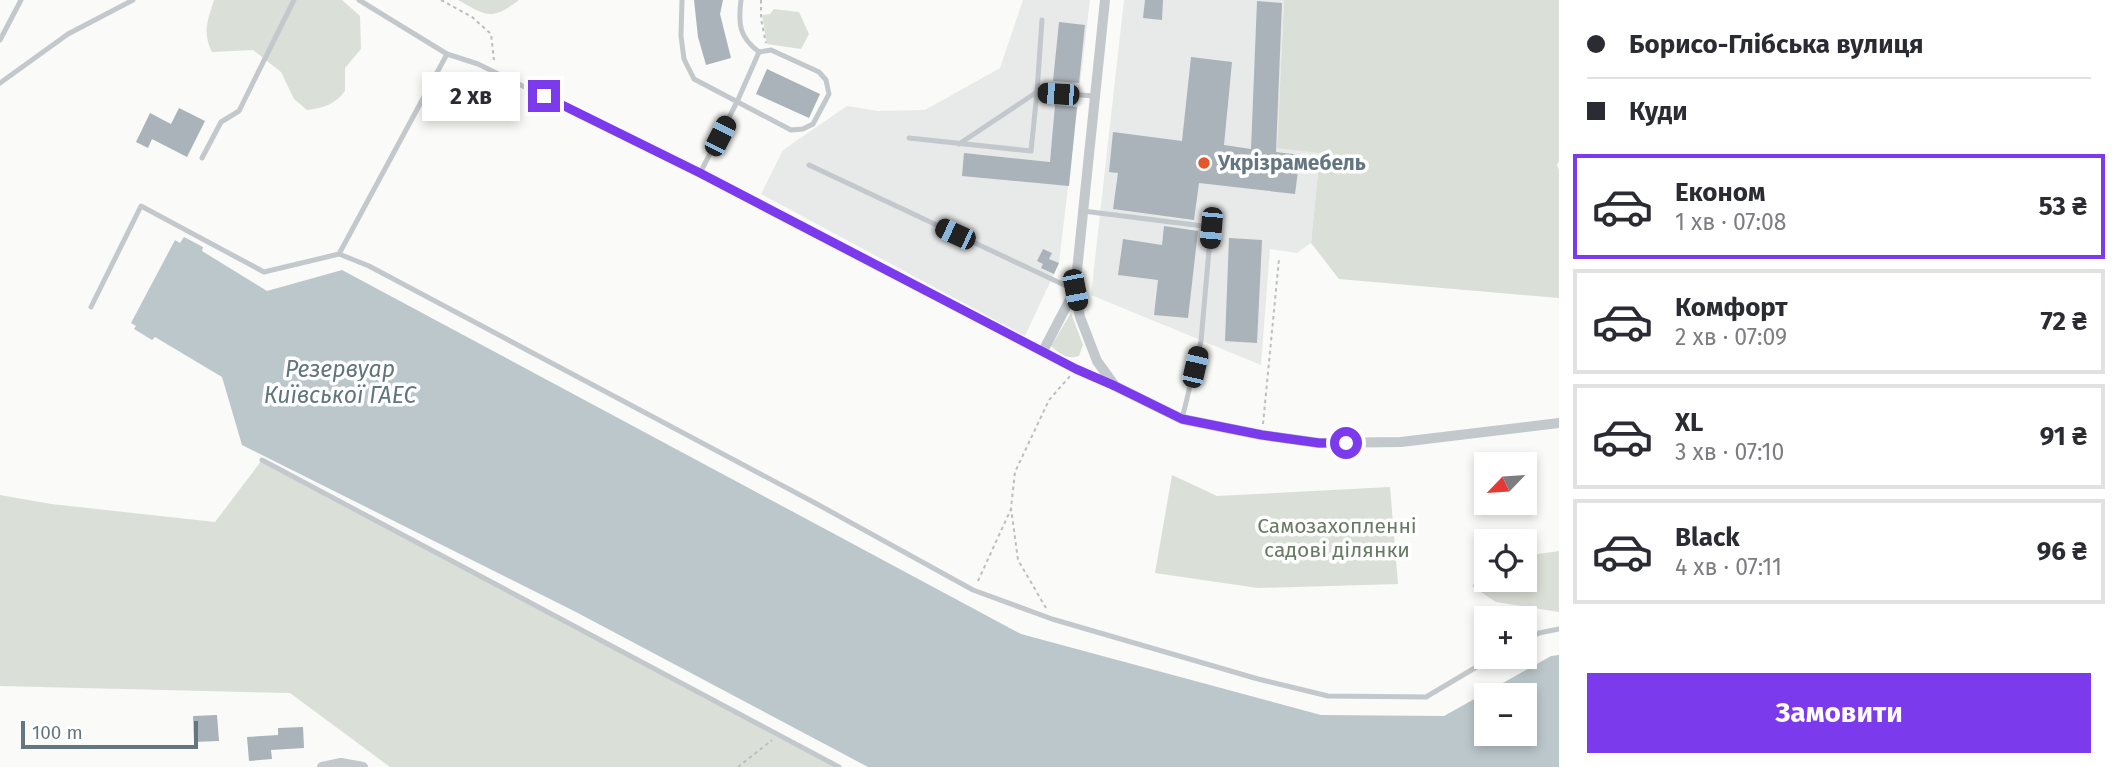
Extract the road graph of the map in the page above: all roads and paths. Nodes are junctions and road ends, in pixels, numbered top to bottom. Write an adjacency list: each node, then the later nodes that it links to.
1 (21, 0): 11 (lane)
2 (133, 0): 16 (lane)
3 (295, 0): 22 (lane)
4 (359, 0): 14 (lane)
5 (441, 0): 15 (path)
6 (682, 0): 19 (lane)
7 (741, 0): 13 (lane)
8 (761, 0): 12 (path)
9 (1105, 0): 18 (street)
10 (1042, 20): 17 (lane)
11 (0, 40)
12 (768, 50): 13 (lane); 19 (lane)
13 (759, 52): 19 (lane)
14 (447, 54): 15 (lane); 26 (lane)
15 (495, 72): 24 (lane)
16 (0, 83)
17 (1037, 92): 18 (lane); 21 (lane); 21 (lane)
18 (1095, 96): 25 (street)
19 (737, 102): 24 (lane)
20 (909, 138): 21 (lane)
21 (958, 144)
22 (202, 158)
23 (809, 165): 28 (lane)
24 (700, 173): 30 (lane)
25 (1083, 211): 28 (street); 33 (lane)
26 (339, 254): 29 (lane); 38 (lane)
27 (1279, 259): 35 (path)
28 (1075, 290): 30 (street); 32 (street)
29 (91, 307)
30 (1043, 351): 31 (lane)
31 (1076, 369): 32 (lane); 37 (path)
32 (1115, 386): 33 (street)
33 (1182, 419): 35 (street)
34 (1559, 423): 35 (street)
35 (1262, 435)
36 (262, 460): 43 (lane)
37 (1011, 509): 38 (path); 39 (path)
38 (974, 590): 39 (lane)
39 (1052, 619): 42 (lane)
40 (1559, 629): 41 (lane)
41 (1537, 634)
42 (1474, 668)
43 (778, 735): 46 (path); 47 (lane)
44 (322, 767): 45 (street)
45 (363, 767)
46 (738, 767)
47 (839, 767)

